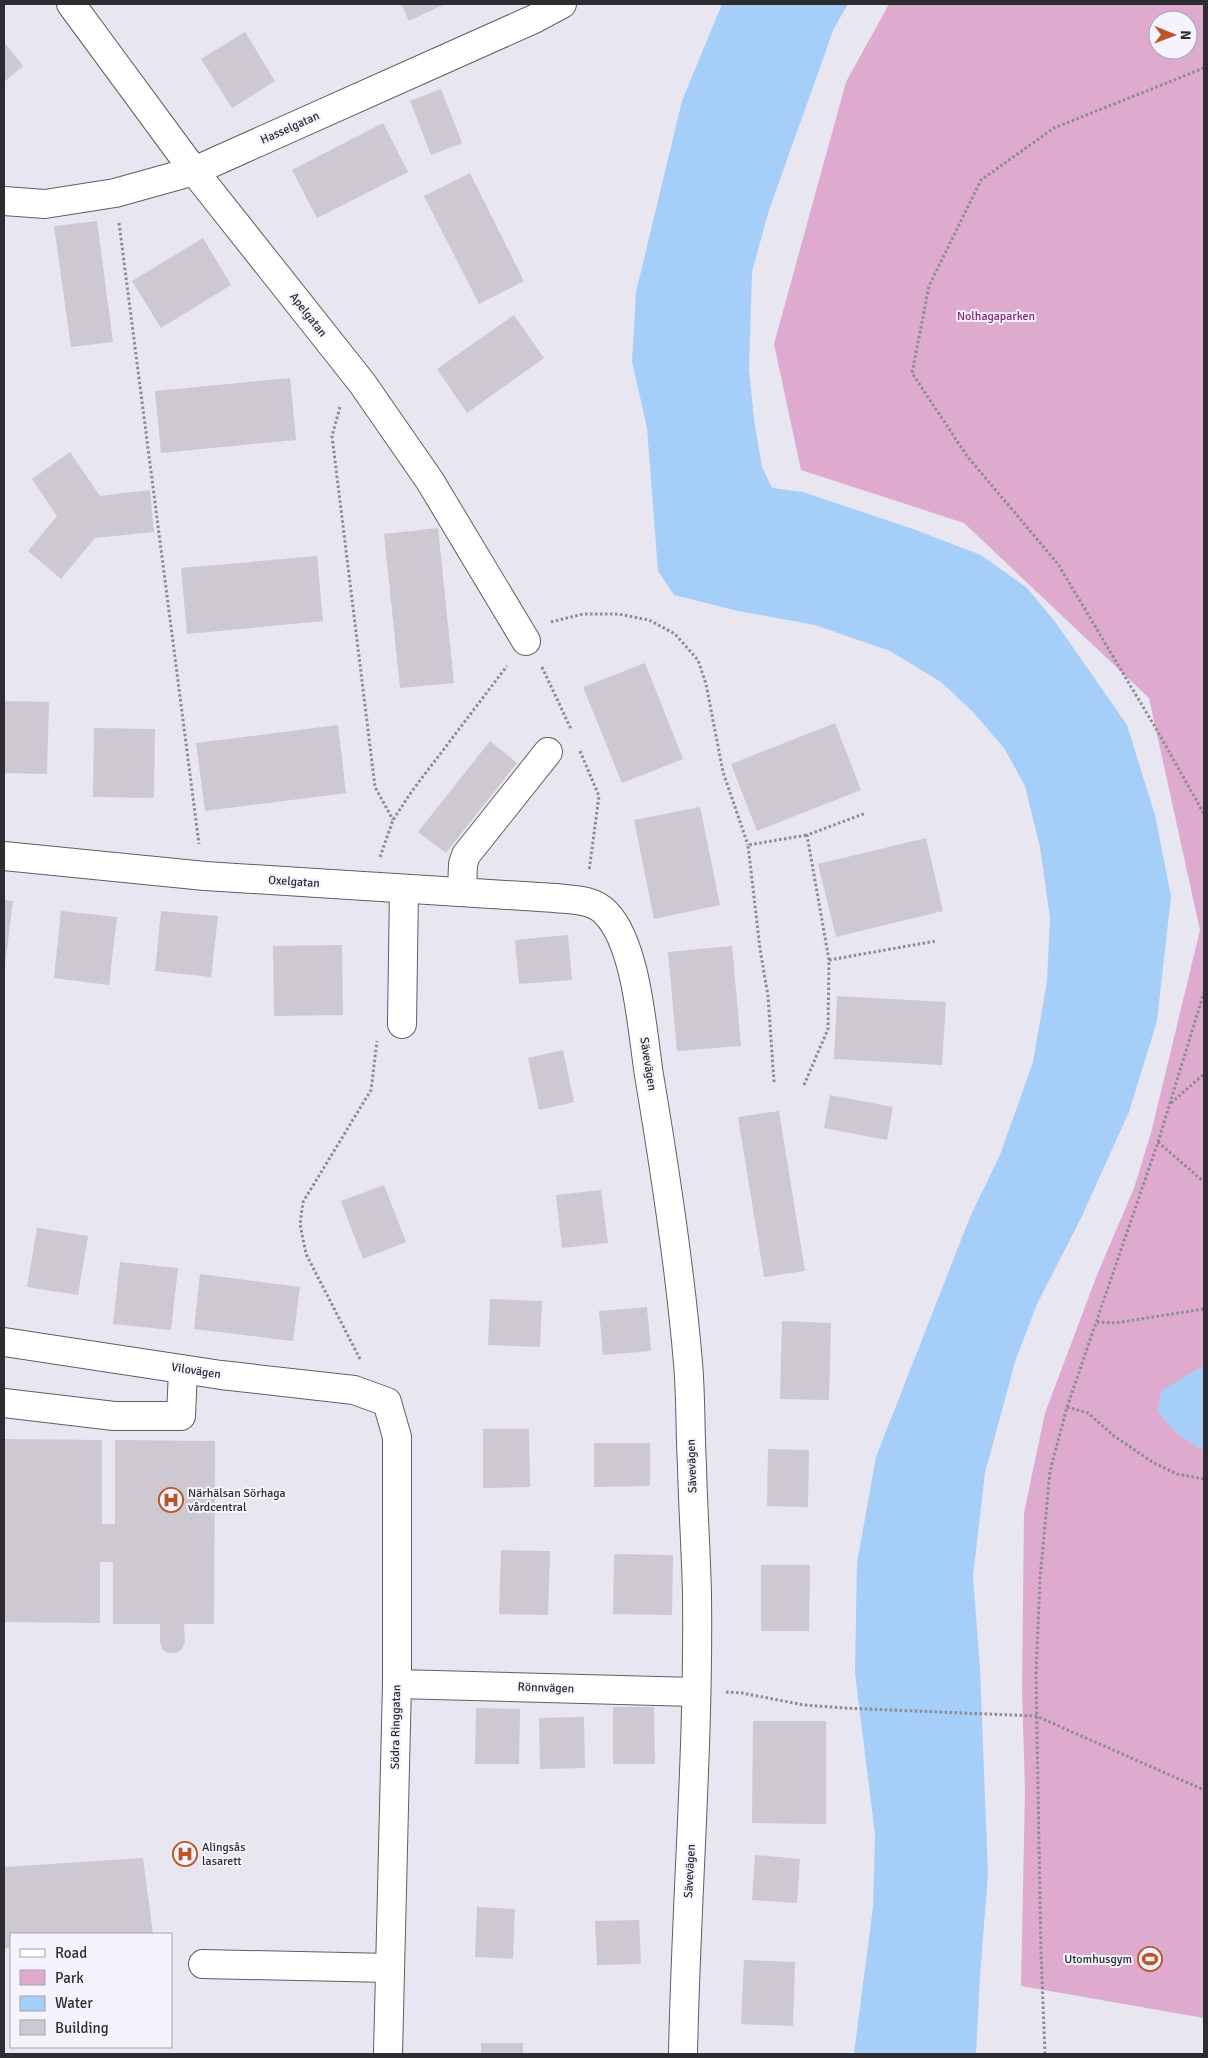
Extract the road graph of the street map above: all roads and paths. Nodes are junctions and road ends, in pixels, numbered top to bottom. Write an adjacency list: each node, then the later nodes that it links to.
1 (70, 4): 4 (street, Apelgatan)
2 (562, 4): 4 (street, Hasselgatan)
3 (1204, 68): 11 (path)
4 (194, 171): 5 (street, Hasselgatan); 7 (street, Apelgatan)
5 (115, 193): 6 (street, Hasselgatan); 16 (path)
6 (4, 201)
7 (362, 383): 8 (street, Apelgatan); 12 (path)
8 (526, 641): 12 (path); 14 (path)
9 (548, 752): 18 (street)
10 (866, 813): 13 (path)
11 (1204, 814)
12 (393, 820): 17 (path)
13 (807, 836): 14 (path); 21 (path)
14 (748, 845): 25 (path)
15 (4, 856): 16 (street, Oxelgatan)
16 (205, 876): 17 (street, Oxelgatan)
17 (390, 888): 18 (street, Oxelgatan); 23 (street)
18 (462, 892): 19 (street, Oxelgatan)
19 (585, 901): 40 (street, Sävevägen)
20 (936, 941): 21 (path)
21 (829, 960): 26 (path)
22 (1204, 992): 27 (path)
23 (390, 1029): 33 (path)
24 (1204, 1074): 27 (path)
25 (774, 1082)
26 (804, 1085)
27 (1171, 1103): 28 (path)
28 (1158, 1142): 29 (path); 31 (path)
29 (1204, 1182)
30 (1204, 1309): 31 (path)
31 (1098, 1322): 37 (path)
32 (4, 1342): 34 (street, Vilovägen)
33 (362, 1363)
34 (183, 1370): 35 (street, Vilovägen); 36 (street)
35 (387, 1402): 39 (street, Södra Ringgatan)
36 (4, 1403)
37 (1067, 1407): 38 (path); 41 (path)
38 (1204, 1479)
39 (397, 1684): 40 (street, Rönnvägen); 44 (street, Södra Ringgatan)
40 (695, 1692): 41 (path); 46 (street, Sävevägen)
41 (1036, 1716): 42 (path); 47 (path)
42 (1204, 1790)
43 (203, 1964): 44 (street)
44 (390, 1968): 45 (street, Södra Ringgatan)
45 (388, 2054)
46 (683, 2054)
47 (1045, 2054)

